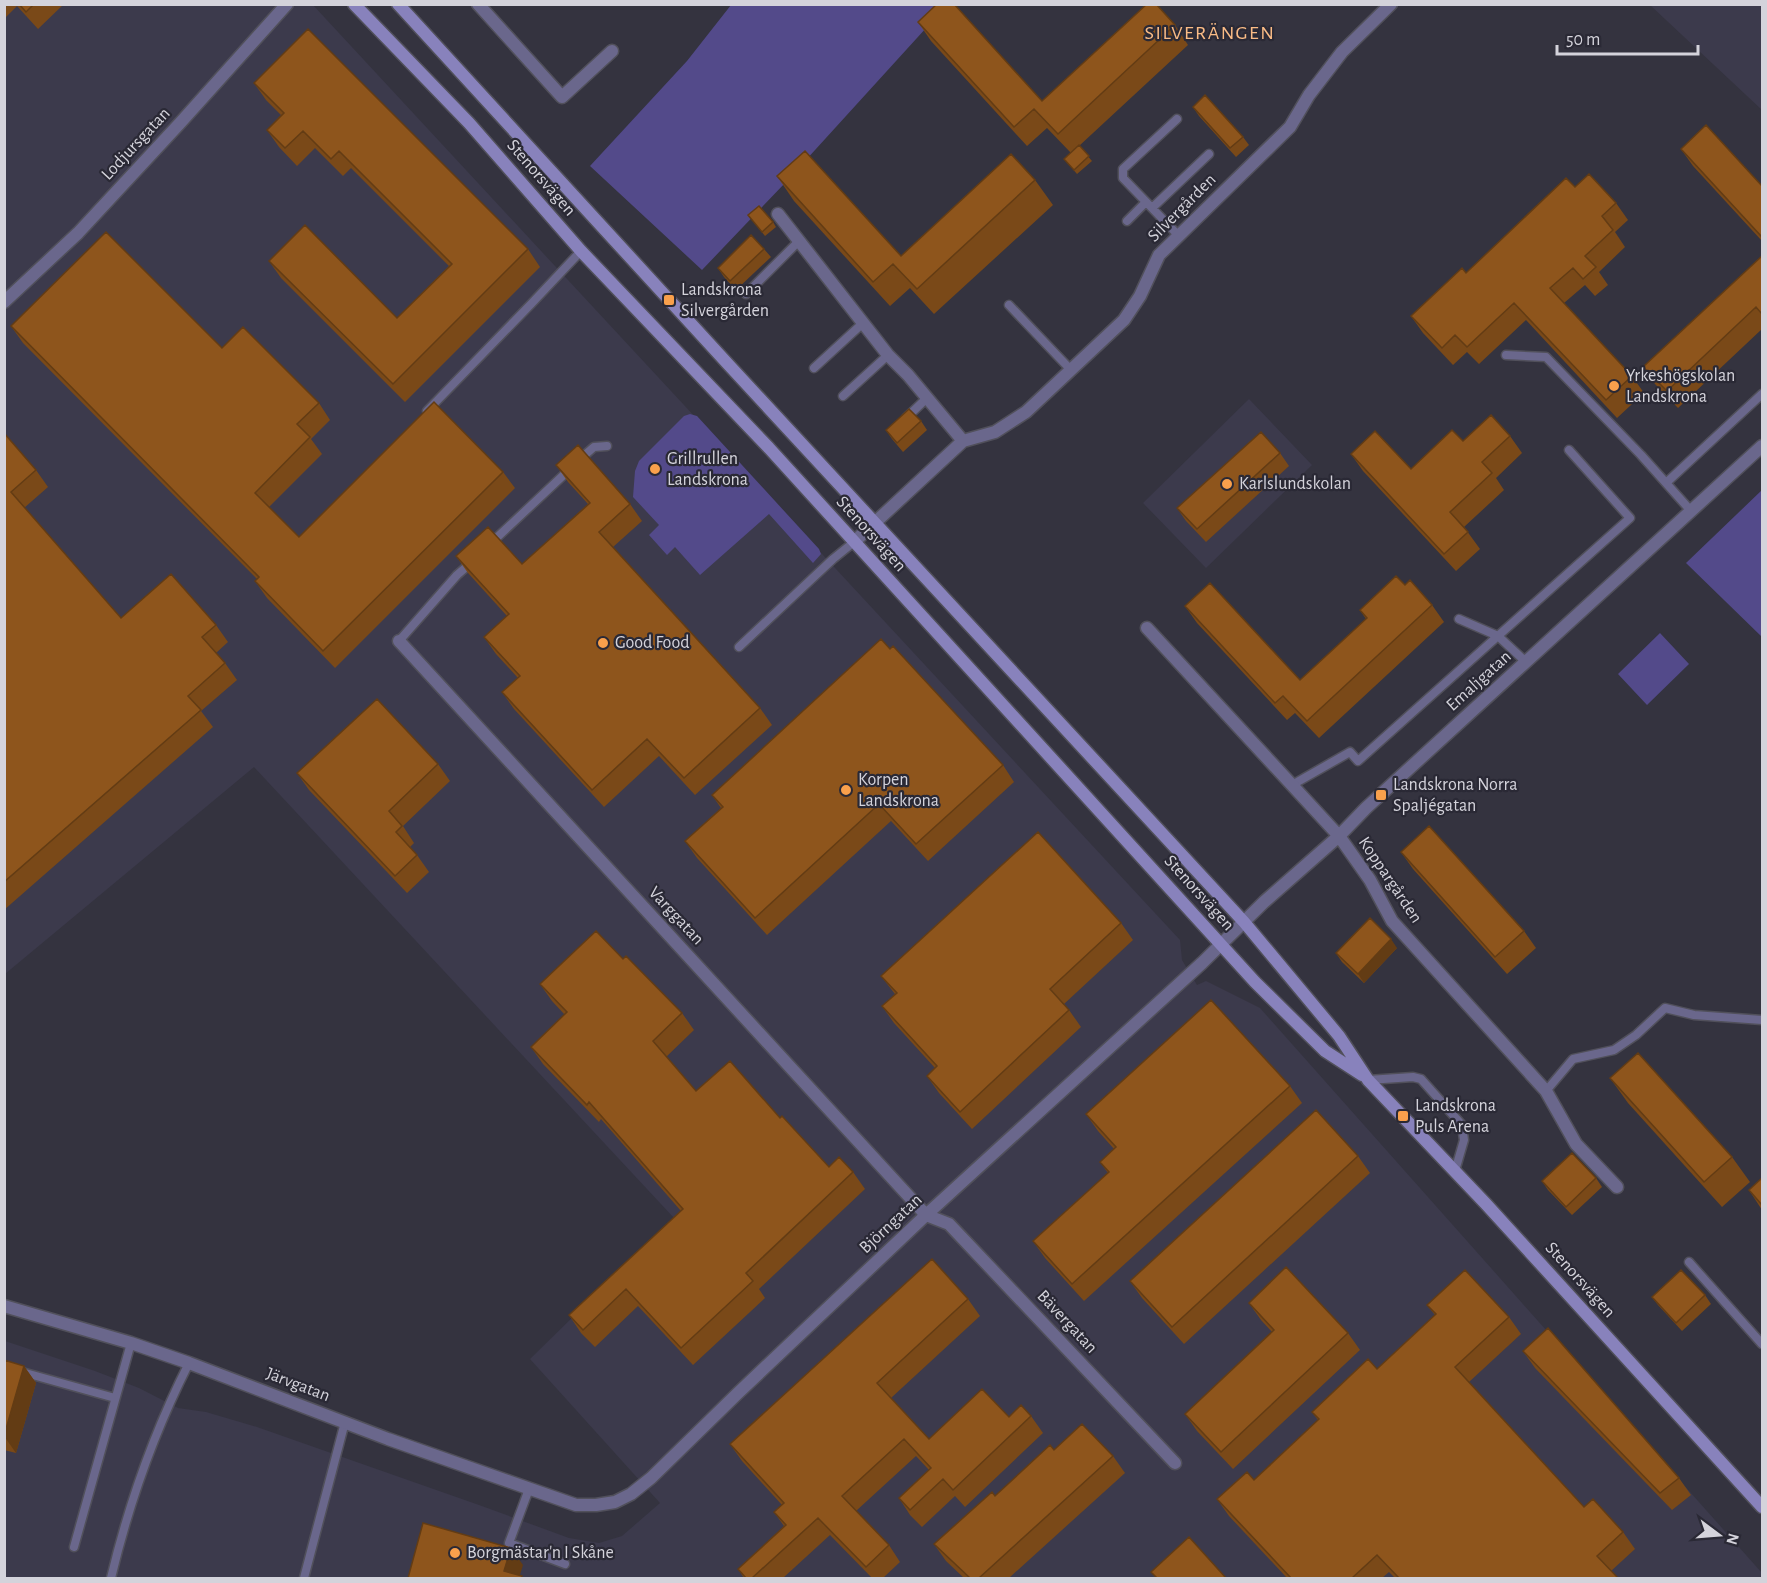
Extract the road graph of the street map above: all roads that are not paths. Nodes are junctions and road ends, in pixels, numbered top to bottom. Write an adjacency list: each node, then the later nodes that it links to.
1 (287, 4): 16 (street, Lodjursgatan)
2 (354, 4): 14 (street, Stenorsvägen)
3 (398, 4): 34 (street, Stenorsvägen)
4 (478, 4): 6 (street)
5 (1391, 4): 12 (street, Silvergården)
6 (612, 51)
7 (1177, 118): 9 (lane)
8 (1209, 154): 9 (lane)
9 (1149, 205): 11 (lane); 12 (lane)
10 (778, 214): 13 (street)
11 (1126, 221)
12 (1179, 236): 22 (street, Silvergården)
13 (799, 241): 15 (lane); 18 (street)
14 (580, 251): 26 (lane); 35 (street, Stenorsvägen)
15 (746, 294)
16 (4, 302)
17 (1009, 305): 22 (lane)
18 (863, 323): 19 (street); 21 (lane)
19 (888, 355): 24 (lane); 25 (street)
20 (1506, 356): 32 (lane)
21 (814, 368)
22 (1071, 370): 28 (street, Silvergården)
23 (1762, 394): 32 (lane)
24 (843, 396)
25 (927, 398): 27 (lane); 28 (street)
26 (418, 420)
27 (898, 425)
28 (963, 441): 34 (street, Silvergården)
29 (607, 446): 36 (lane)
30 (1762, 446): 33 (street, Emaljgatan)
31 (1569, 450): 40 (lane)
32 (1666, 483): 33 (lane)
33 (1691, 511): 43 (street, Emaljgatan)
34 (875, 522): 35 (street, Silvergården); 46 (street, Stenorsvägen)
35 (854, 542): 42 (lane); 47 (street, Stenorsvägen)
36 (483, 551)
37 (474, 559): 41 (lane)
38 (1459, 619): 40 (lane)
39 (1147, 627): 44 (street, Koppargården)
40 (1497, 636): 43 (lane); 44 (lane)
41 (399, 641): 54 (street, Varggatan)
42 (739, 647)
43 (1526, 662): 45 (street, Emaljgatan)
44 (1292, 784): 45 (street, Koppargården)
45 (1339, 836): 46 (street, Emaljgatan); 51 (street, Koppargården)
46 (1244, 922): 47 (street, Emaljgatan); 50 (street, Stenorsvägen)
47 (1221, 944): 50 (street, Stenorsvägen); 54 (street, Björngatan)
48 (1762, 1013): 49 (lane)
49 (1759, 1020): 51 (lane)
50 (1368, 1080): 52 (street, Stenorsvägen); 52 (lane)
51 (1545, 1091): 53 (street, Koppargården)
52 (1455, 1171): 66 (street, Stenorsvägen)
53 (1617, 1187)
54 (926, 1215): 63 (street, Bävergatan); 65 (street, Björngatan)
55 (1689, 1262): 58 (lane)
56 (4, 1306): 57 (street, Järvgatan)
57 (131, 1343): 59 (street, Järvgatan); 61 (lane)
58 (1762, 1344)
59 (189, 1363): 62 (street, Järvgatan); 69 (lane)
60 (4, 1366): 61 (lane)
61 (115, 1398): 67 (lane)
62 (345, 1422): 64 (street, Järvgatan); 70 (lane)
63 (1175, 1463)
64 (529, 1489): 65 (street, Järvgatan); 68 (lane)
65 (576, 1505)
66 (1762, 1507)
67 (74, 1547)
68 (565, 1564)
69 (111, 1578)
70 (304, 1578)

